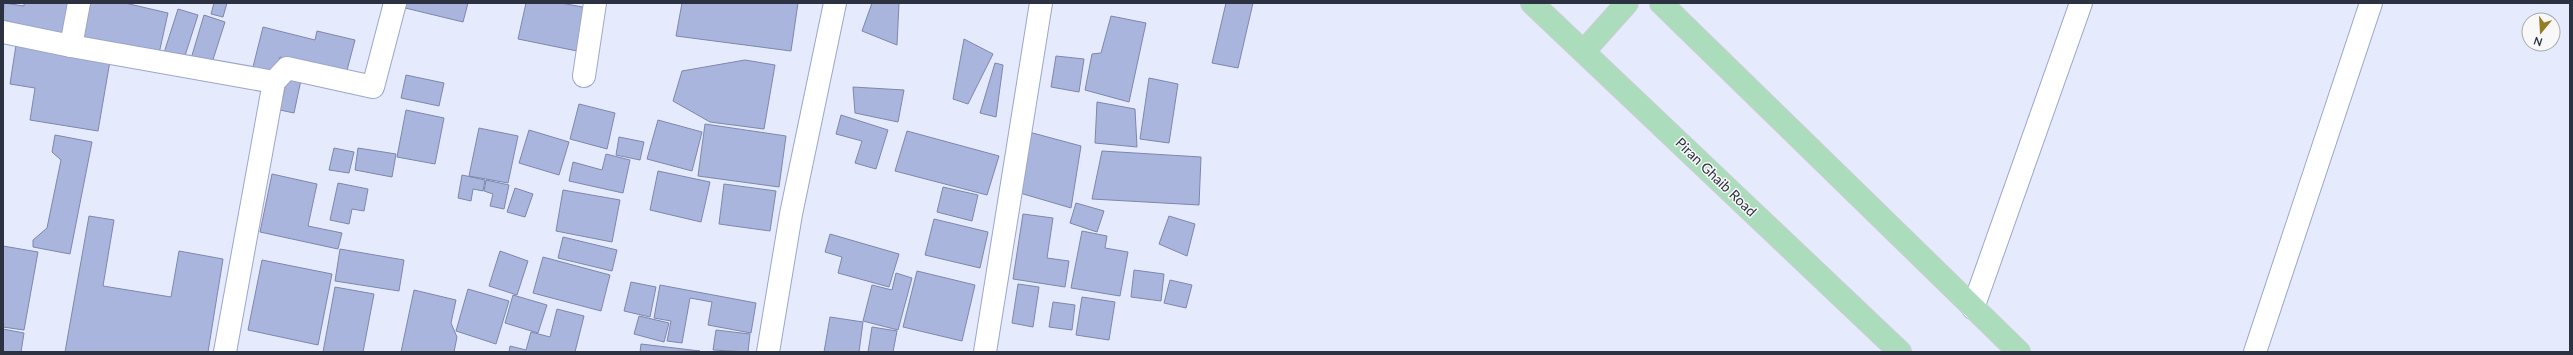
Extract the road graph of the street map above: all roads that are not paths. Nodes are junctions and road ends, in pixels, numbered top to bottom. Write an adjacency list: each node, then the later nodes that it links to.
1 (79, 3): 12 (street)
2 (395, 3): 15 (street)
3 (596, 3): 14 (street)
4 (835, 3): 18 (street)
5 (1041, 3): 19 (street)
6 (1532, 3): 13 (main road, Piran Ghaib Road)
7 (1627, 3): 13 (main road)
8 (1661, 3): 16 (main road)
9 (2081, 3): 16 (street)
10 (2371, 3): 22 (street)
11 (3, 32): 12 (street)
12 (71, 46): 15 (street)
13 (1584, 51): 20 (main road, Piran Ghaib Road)
14 (584, 76)
15 (274, 82): 17 (street)
16 (1973, 308): 21 (main road)
17 (225, 352)
18 (768, 352)
19 (985, 352)
20 (1900, 352)
21 (2019, 352)
22 (2255, 352)

